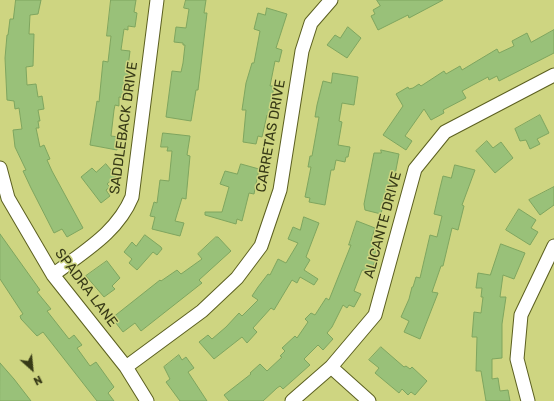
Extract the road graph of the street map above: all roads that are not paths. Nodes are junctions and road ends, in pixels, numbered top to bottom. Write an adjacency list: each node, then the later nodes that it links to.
1 (157, 0): 6 (street, SADDLEBACK DRIVE)
2 (331, 0): 8 (street, CARRETAS DRIVE)
3 (554, 75): 7 (street, ALICANTE DRIVE)
4 (0, 168): 6 (street, SPADRA LANE)
5 (554, 246): 12 (street)
6 (53, 275): 8 (street, SPADRA LANE)
7 (331, 366): 10 (street, ALICANTE DRIVE); 11 (street)
8 (126, 367): 9 (street, SPADRA LANE)
9 (147, 401)
10 (292, 401)
11 (369, 401)
12 (528, 401)

